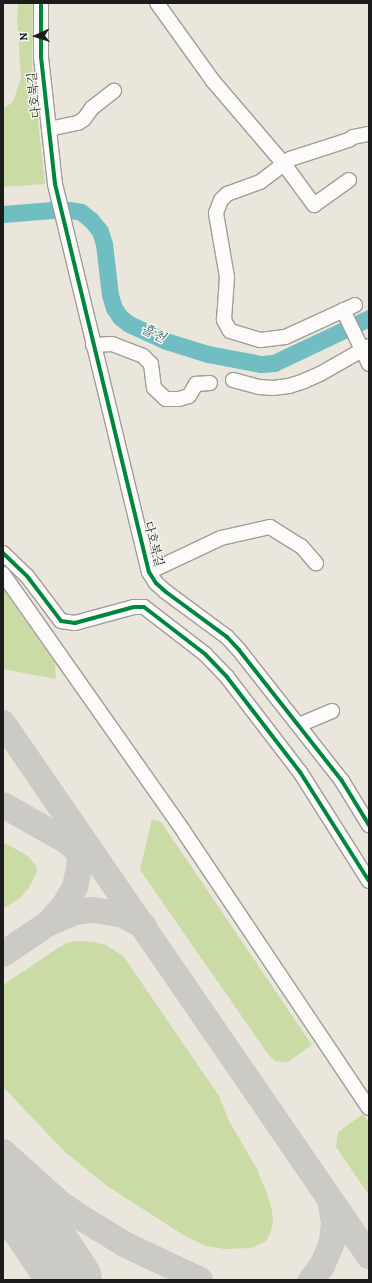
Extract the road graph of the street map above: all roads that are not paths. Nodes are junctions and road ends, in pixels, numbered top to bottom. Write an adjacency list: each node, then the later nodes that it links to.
1 (41, 3): 4 (street, 다호북길)
2 (157, 3): 6 (street)
3 (114, 91): 4 (street)
4 (49, 129): 8 (street, 다호북길)
5 (369, 134): 6 (street)
6 (284, 164): 7 (street); 9 (street)
7 (349, 180)
8 (93, 345): 12 (street); 15 (street, 다호북길)
9 (366, 348): 10 (street); 11 (street)
10 (369, 364)
11 (233, 380)
12 (210, 383)
13 (3, 553): 20 (street)
14 (316, 563): 15 (street)
15 (149, 572): 18 (street, 다호북길)
16 (3, 574): 21 (street)
17 (332, 711): 18 (street)
18 (298, 724): 19 (street, 다호북길)
19 (369, 825)
20 (369, 881)
21 (369, 1108)

